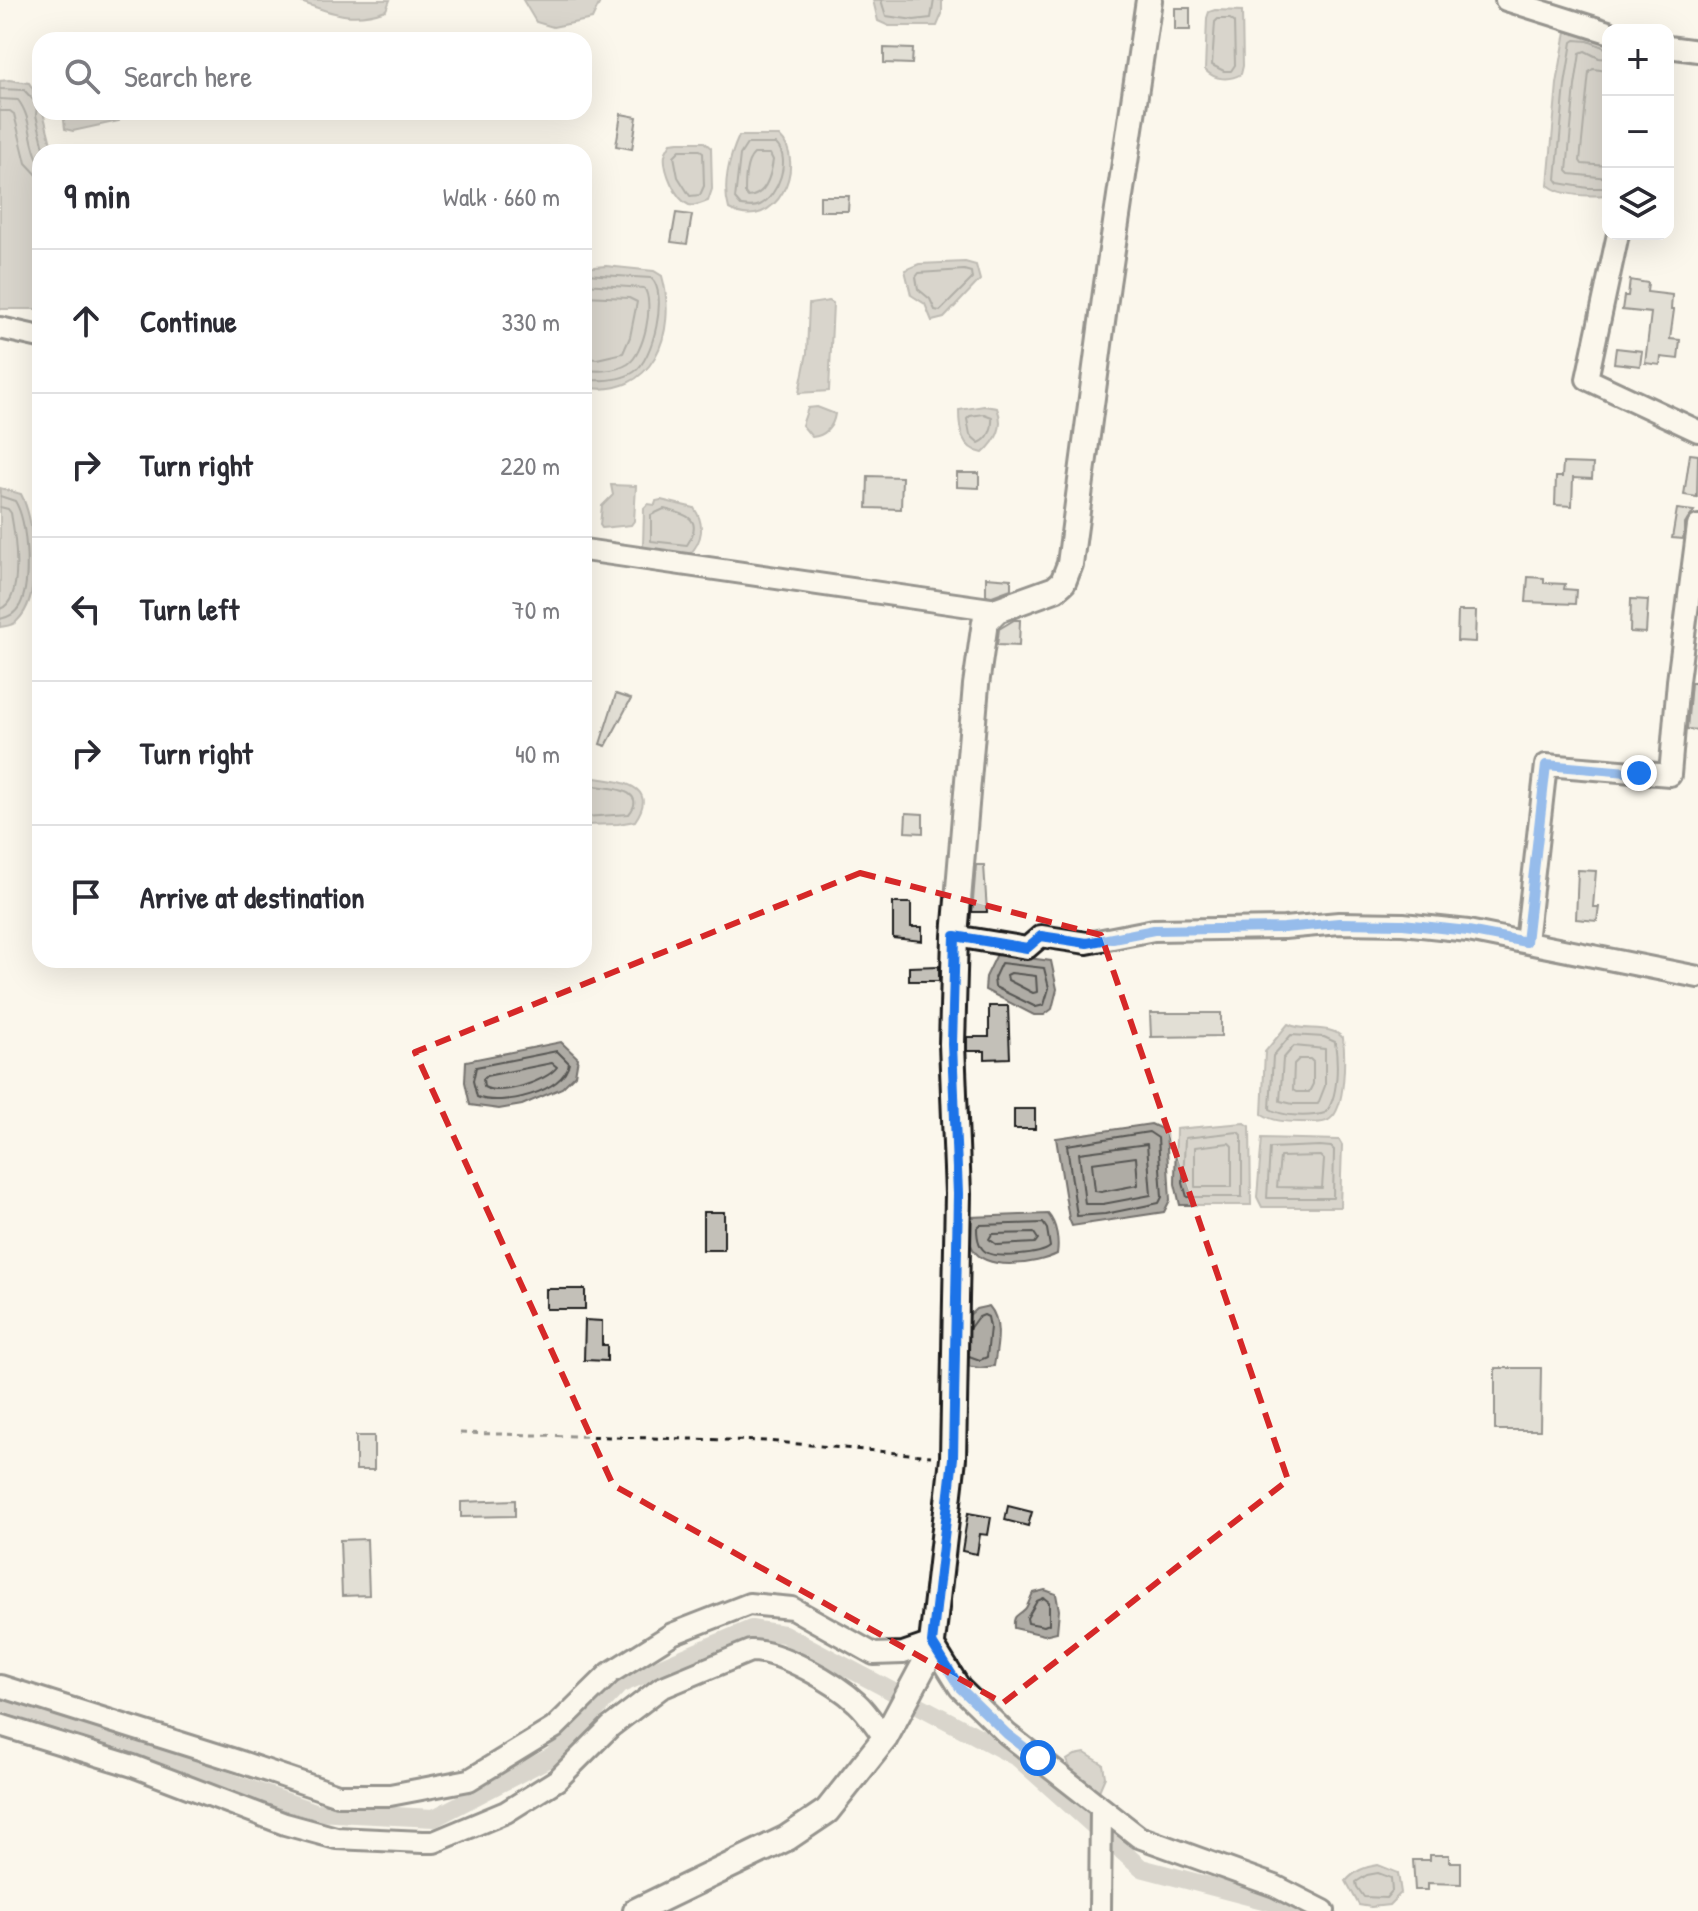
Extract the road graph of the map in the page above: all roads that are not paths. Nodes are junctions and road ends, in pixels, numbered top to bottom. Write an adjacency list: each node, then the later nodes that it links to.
1 (1149, 0): 12 (main road)
2 (1506, 0): 3 (street)
3 (1602, 30)
4 (1674, 48): 5 (street)
5 (1698, 51)
6 (1617, 240): 9 (street)
7 (0, 328): 8 (street)
8 (32, 335)
9 (1698, 431)
10 (1698, 526): 14 (street)
11 (592, 551): 12 (street)
12 (997, 610): 13 (main road)
13 (955, 936): 14 (street); 16 (main road)
14 (1526, 942): 15 (street)
15 (1698, 977)
16 (929, 1653): 17 (street); 19 (main road); 20 (street)
17 (0, 1686)
18 (0, 1725): 19 (street)
19 (886, 1736): 21 (main road)
20 (1101, 1808): 22 (street); 23 (street)
21 (636, 1911)
22 (1100, 1911)
23 (1324, 1911)

